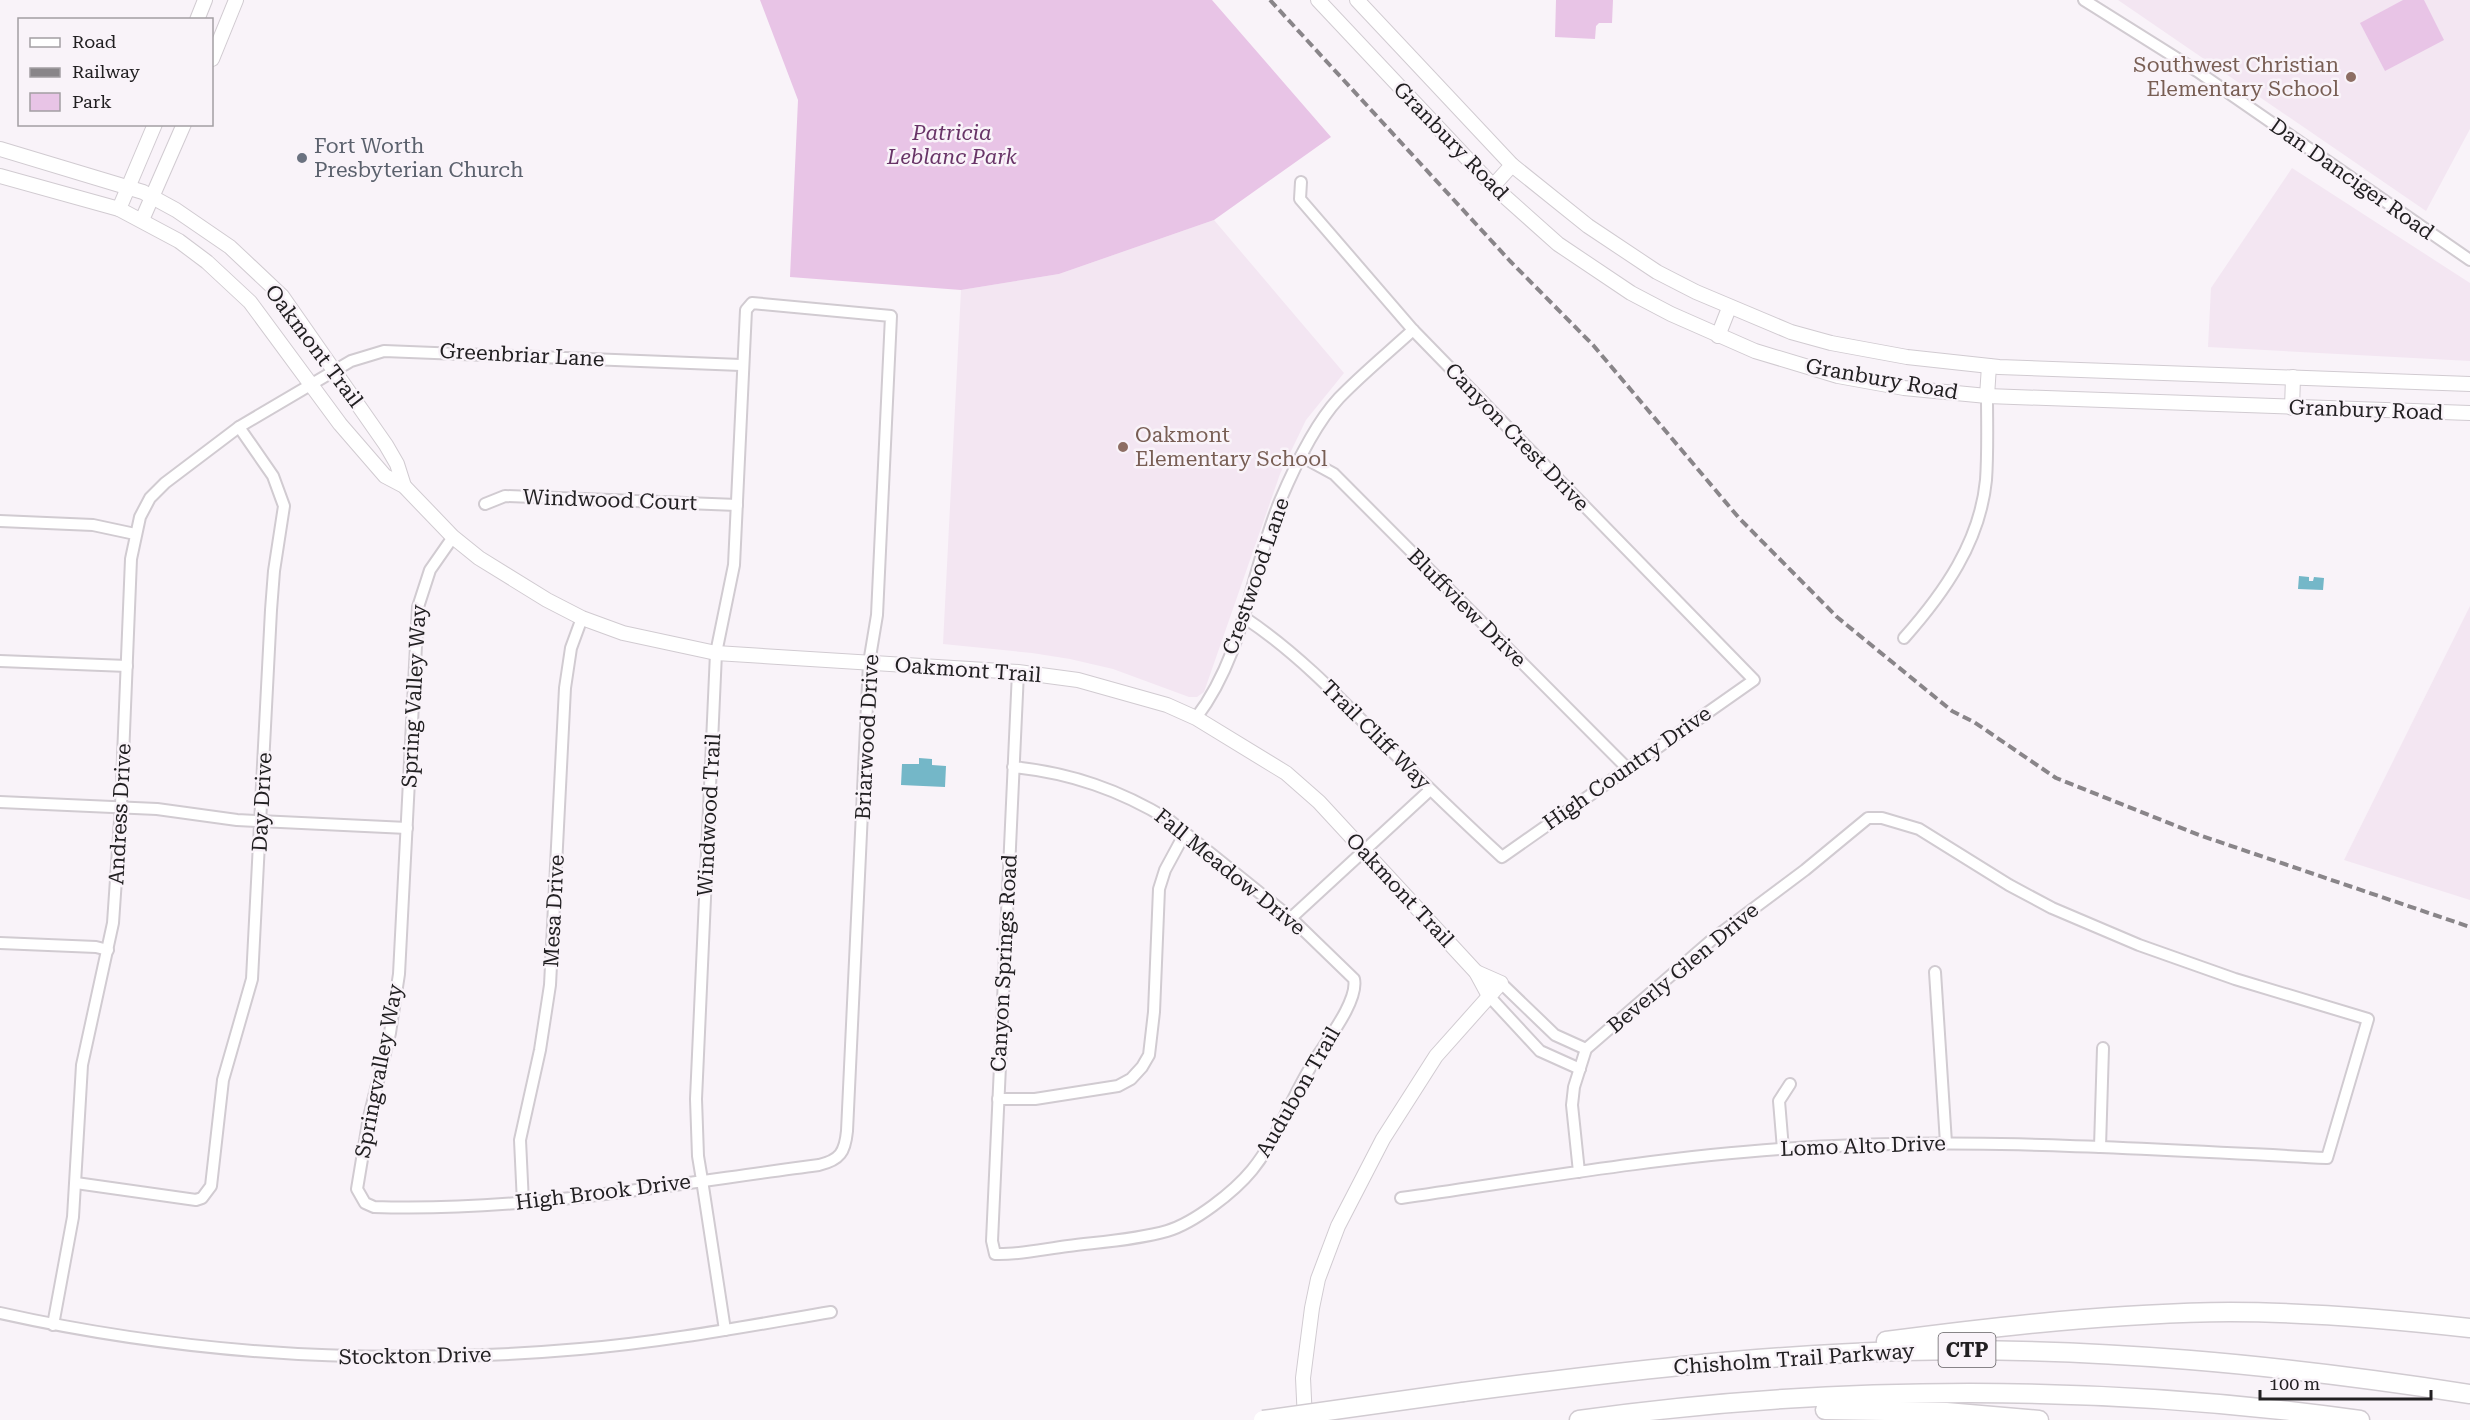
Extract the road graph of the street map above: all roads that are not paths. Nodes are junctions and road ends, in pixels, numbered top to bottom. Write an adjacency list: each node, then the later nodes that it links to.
1 (205, 0): 6 (street)
2 (236, 0): 7 (street)
3 (1318, 0): 14 (street, Granbury Road)
4 (1357, 0): 11 (street, Granbury Road)
5 (2084, 0): 19 (street, Dan Danciger Road)
6 (198, 18)
7 (213, 57)
8 (153, 126): 15 (street)
9 (183, 126): 16 (street)
10 (0, 149): 15 (street, Oakmont Trail)
11 (1512, 165): 14 (street); 20 (street, Granbury Road)
12 (0, 176): 17 (street, Oakmont Trail)
13 (1301, 182): 22 (street, Canyon Crest Drive)
14 (1493, 186): 23 (street, Granbury Road)
15 (128, 187): 16 (street, Oakmont Trail); 17 (street)
16 (153, 197): 18 (street); 26 (street, Oakmont Trail)
17 (119, 209): 18 (street, Oakmont Trail)
18 (142, 220): 28 (street, Oakmont Trail)
19 (2470, 260)
20 (1729, 308): 23 (street); 25 (street, Granbury Road)
21 (891, 315): 24 (street, Windwood Trail); 46 (street, Briarwood Drive)
22 (1413, 330): 34 (street, Crestwood Lane); 49 (street, Canyon Crest Drive)
23 (1718, 336): 30 (street, Granbury Road)
24 (741, 365): 26 (street, Greenbriar Lane); 37 (street, Windwood Trail)
25 (1989, 366): 27 (street, Granbury Road); 30 (street)
26 (335, 370): 28 (street, Greenbriar Lane); 35 (street, Oakmont Trail)
27 (2293, 378): 29 (street, Granbury Road); 31 (street)
28 (311, 384): 33 (street, Andress Drive); 35 (street, Oakmont Trail)
29 (2470, 384)
30 (1987, 396): 31 (street, Granbury Road); 43 (street)
31 (2292, 408): 32 (street, Granbury Road)
32 (2470, 413)
33 (239, 427): 39 (street, Andress Drive); 56 (street, Day Drive)
34 (1301, 456): 42 (street, Crestwood Lane); 52 (street, Bluffview Drive)
35 (404, 486): 40 (street, Oakmont Trail)
36 (485, 504): 37 (street, Windwood Court)
37 (737, 505): 44 (street, Windwood Trail)
38 (0, 521): 39 (street)
39 (135, 534): 47 (street, Andress Drive)
40 (453, 537): 41 (street, Oakmont Trail); 57 (street, Spring Valley Way)
41 (582, 618): 44 (street, Oakmont Trail); 84 (street, Mesa Drive)
42 (1245, 618): 50 (street, Crestwood Lane); 53 (street, Trail Cliff Way)
43 (1904, 638)
44 (716, 653): 46 (street, Oakmont Trail); 80 (street, Windwood Trail)
45 (0, 661): 47 (street)
46 (869, 663): 48 (street, Oakmont Trail); 77 (street, Briarwood Drive)
47 (127, 666): 55 (street, Andress Drive)
48 (1018, 672): 50 (street, Oakmont Trail); 51 (street, Canyon Springs Road)
49 (1754, 680): 52 (street, High Country Drive)
50 (1196, 718): 59 (street, Oakmont Trail)
51 (1013, 767): 58 (street, Fall Meadow Drive); 73 (street, Canyon Springs Road)
52 (1627, 768): 60 (street, High Country Drive)
53 (1430, 790): 59 (street); 60 (street, Trail Cliff Way)
54 (0, 802): 55 (street)
55 (121, 806): 56 (street); 63 (street, Andress Drive)
56 (261, 822): 57 (street); 81 (street, Day Drive)
57 (407, 828): 83 (street, Springvalley Way)
58 (1185, 833): 61 (street, Fall Meadow Drive); 73 (street)
59 (1362, 850): 61 (street); 64 (street, Oakmont Trail)
60 (1502, 857)
61 (1291, 918): 67 (street, Fall Meadow Drive)
62 (0, 943): 63 (street)
63 (108, 950): 81 (street, Andress Drive)
64 (1476, 972): 66 (street, Oakmont Trail); 68 (street, Oakmont Trail)
65 (1935, 972): 74 (street)
66 (1501, 983): 68 (street); 70 (street, Oakmont Trail)
67 (1356, 990): 85 (street, Audubon Trail)
68 (1489, 996): 71 (street, Oakmont Trail); 95 (street)
69 (2103, 1048): 75 (street)
70 (1586, 1049): 71 (street, Beverly Glen Drive); 78 (street, Beverly Glen Drive)
71 (1580, 1069): 79 (street, Beverly Glen Drive)
72 (1790, 1084): 76 (street)
73 (998, 1099): 85 (street, Canyon Springs Road)
74 (1946, 1143): 75 (street, Lomo Alto Drive); 76 (street, Lomo Alto Drive)
75 (2100, 1147): 78 (street, Lomo Alto Drive)
76 (1783, 1149): 79 (street, Lomo Alto Drive)
77 (840, 1157): 80 (street, High Brook Drive)
78 (2327, 1158)
79 (1579, 1172): 82 (street, Lomo Alto Drive)
80 (702, 1180): 84 (street, High Brook Drive); 90 (street, Windwood Trail)
81 (76, 1183): 88 (street, Andress Drive)
82 (1401, 1198)
83 (365, 1203): 84 (street, High Brook Drive)
84 (523, 1203)
85 (995, 1254)
86 (0, 1312): 88 (street, Stockton Drive)
87 (831, 1312): 90 (street, Stockton Drive)
88 (53, 1325): 90 (street, Stockton Drive)
89 (2470, 1328): 91 (highway)
90 (725, 1330)
91 (1768, 1357): 92 (highway, Chisholm Trail Parkway / CTP); 94 (highway, Chisholm Trail Parkway / CTP, bridge)
92 (2470, 1394)
93 (1664, 1410): 96 (highway, Chisholm Trail Parkway / CTP); 97 (highway); 98 (highway, Chisholm Trail Parkway / CTP)
94 (1263, 1420)
95 (1305, 1420)
96 (1579, 1420)
97 (2039, 1420)
98 (2360, 1420)

